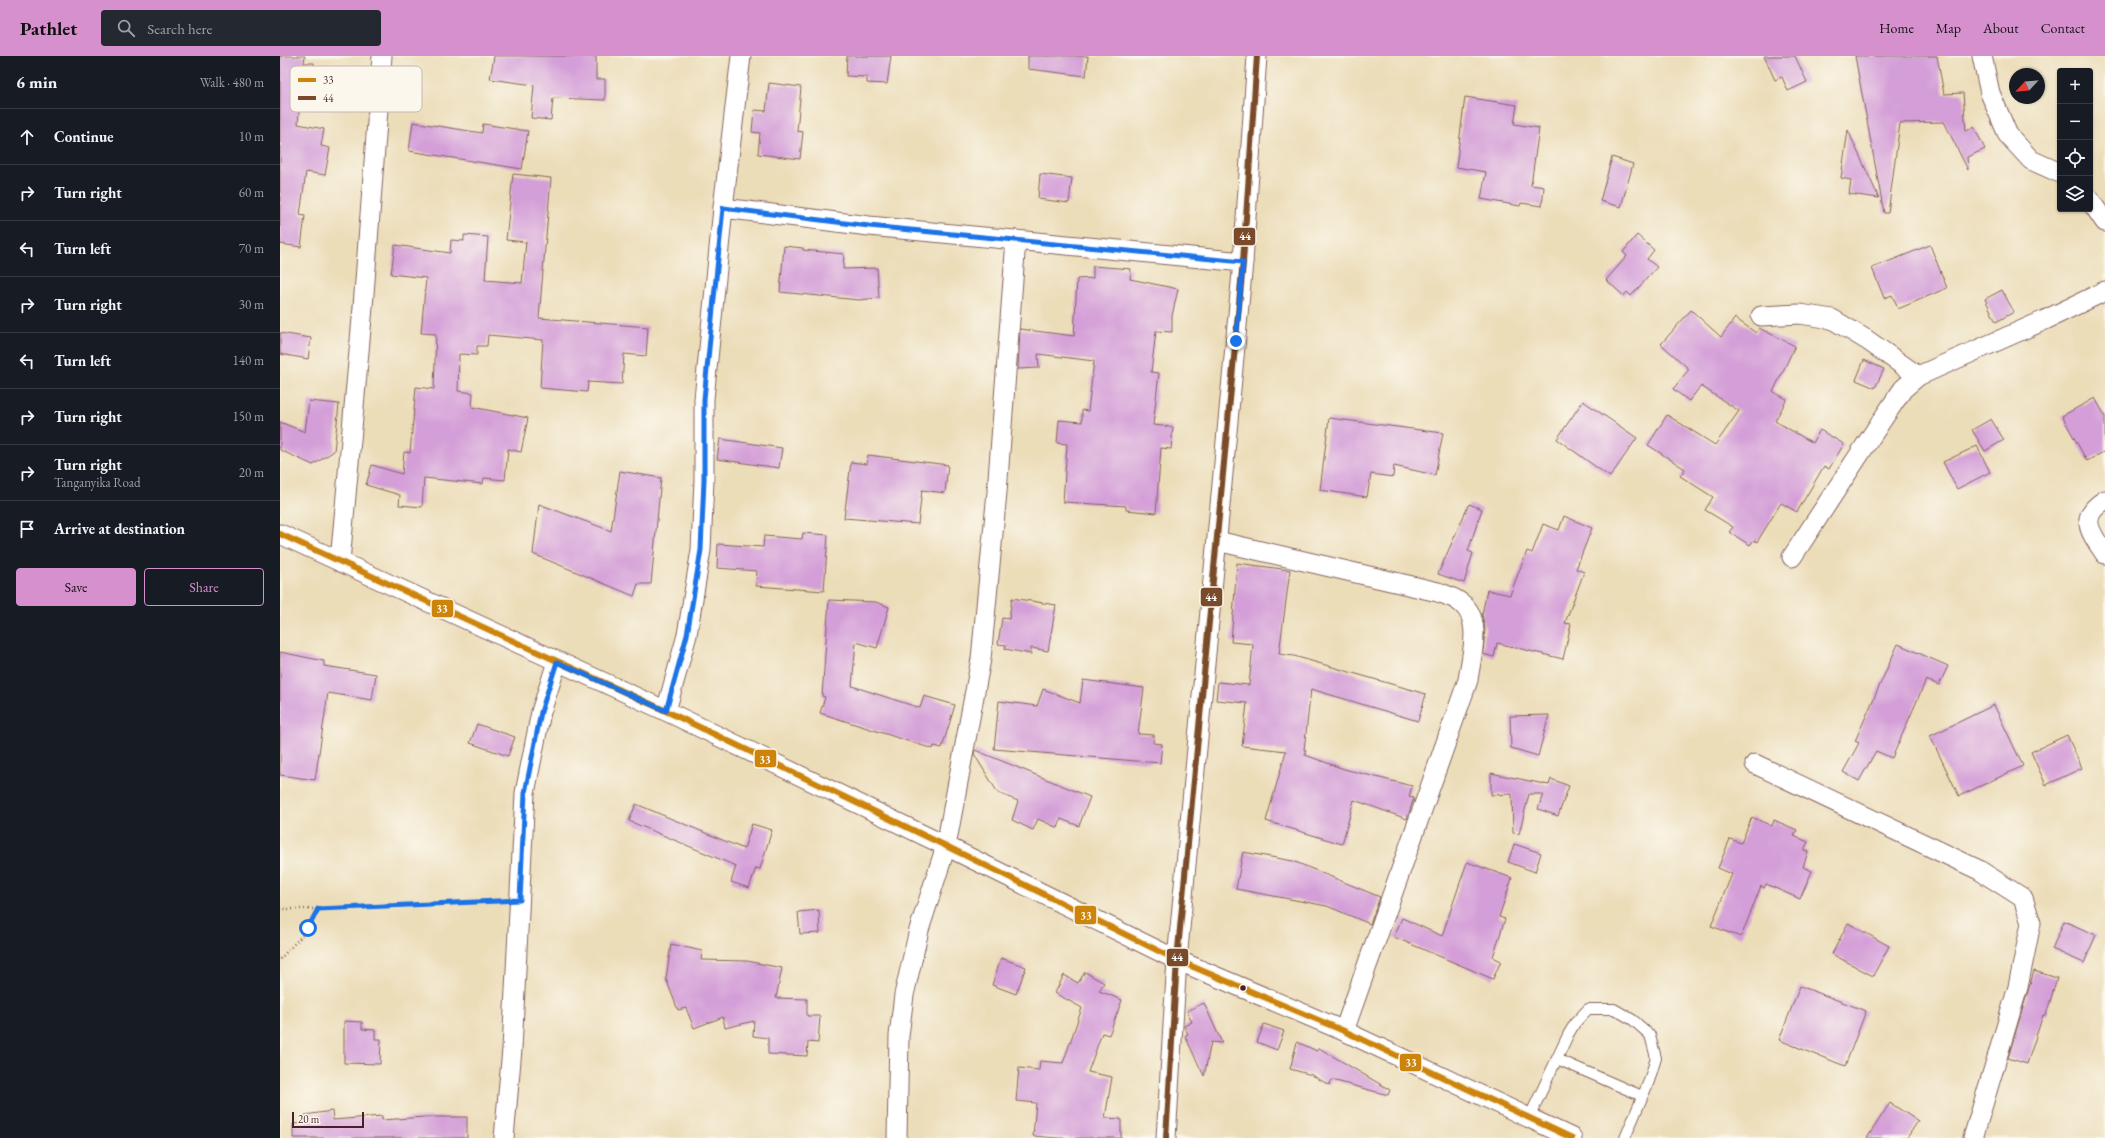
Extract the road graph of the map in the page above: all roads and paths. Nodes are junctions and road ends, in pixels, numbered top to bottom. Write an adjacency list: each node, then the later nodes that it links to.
1 (382, 56): 5 (street)
2 (741, 56): 9 (street)
3 (1257, 56): 12 (street)
4 (1982, 56): 7 (street)
5 (381, 66)
6 (378, 112): 21 (street)
7 (2057, 172)
8 (2093, 204): 10 (street)
9 (723, 208): 11 (street); 23 (street)
10 (2105, 222)
11 (1016, 240): 12 (street); 25 (street)
12 (1243, 262): 18 (street)
13 (2105, 292): 15 (street)
14 (1761, 316): 15 (street)
15 (1918, 376): 20 (street)
16 (2105, 500): 19 (street)
17 (280, 534): 21 (street)
18 (1217, 541): 30 (street); 31 (street)
19 (2105, 554)
20 (1792, 557)
21 (340, 562): 22 (street)
22 (557, 662): 23 (street); 26 (street)
23 (666, 711): 25 (street)
24 (1754, 764): 40 (street)
25 (946, 846): 30 (street); 36 (street)
26 (520, 900): 28 (path); 35 (street)
27 (280, 909): 28 (path)
28 (318, 909): 29 (path)
29 (280, 959)
30 (1177, 960): 31 (street); 37 (street)
31 (1344, 1031): 34 (street)
32 (1557, 1059): 33 (lane); 33 (lane); 34 (lane)
33 (1642, 1096): 39 (lane)
34 (1528, 1118): 38 (street)
35 (504, 1138)
36 (897, 1138)
37 (1166, 1138)
38 (1572, 1138)
39 (1625, 1138)
40 (1973, 1138)

